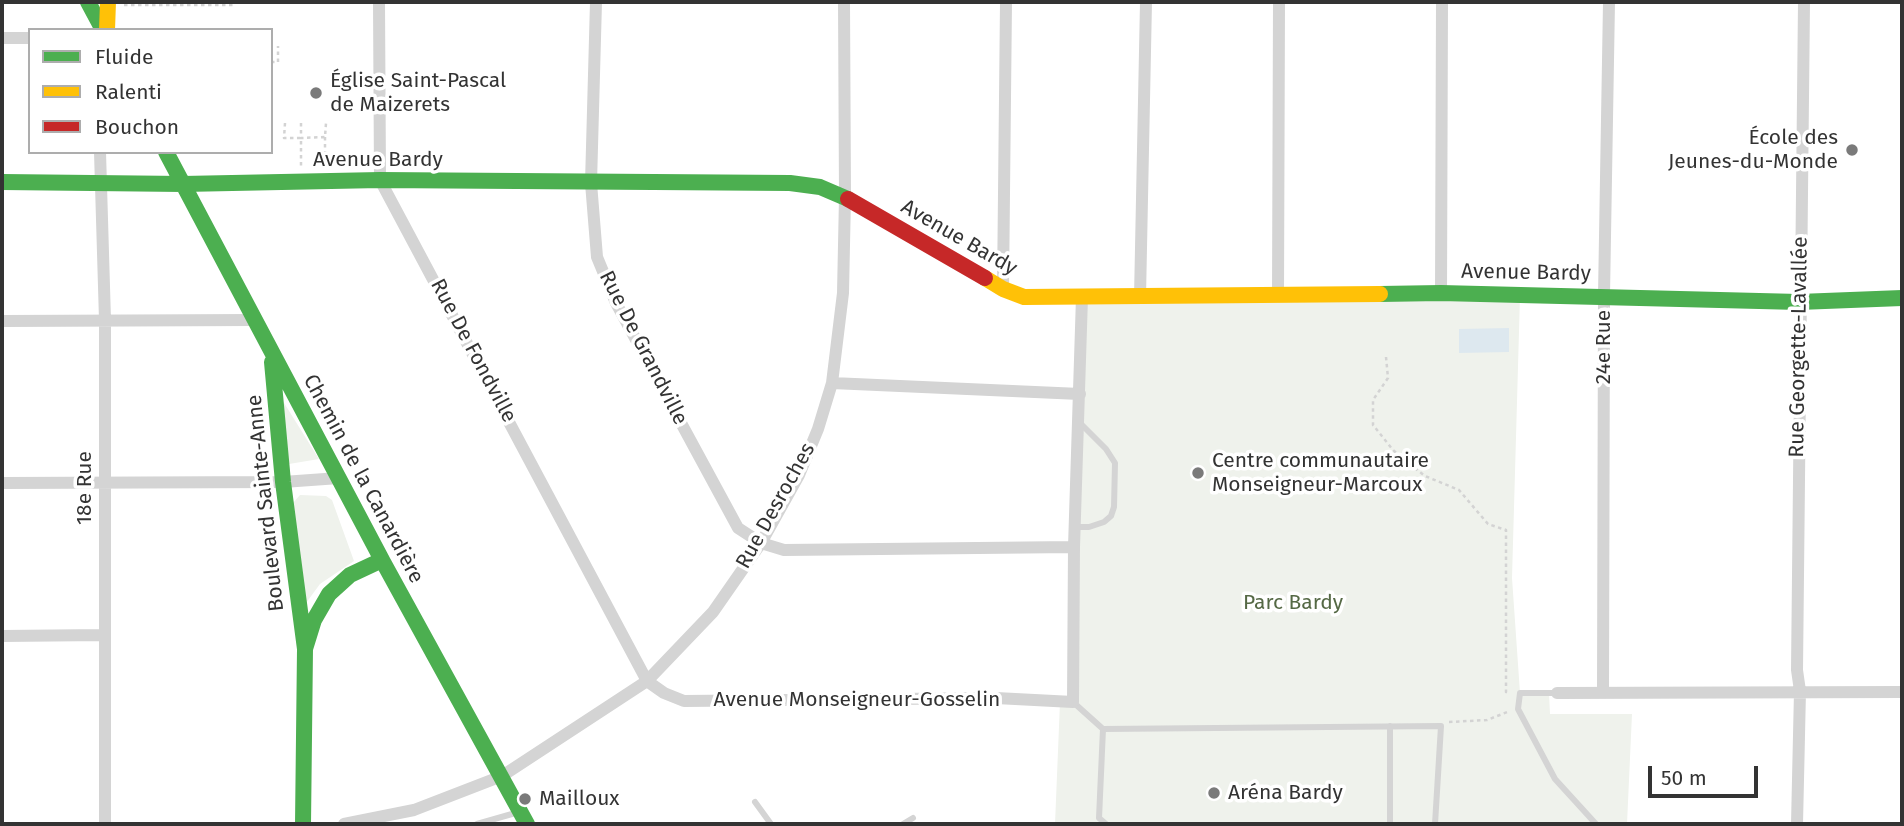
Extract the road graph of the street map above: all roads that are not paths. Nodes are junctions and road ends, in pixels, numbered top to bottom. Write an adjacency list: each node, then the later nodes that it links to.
1 (88, 2): 12 (street)
2 (379, 2): 18 (street, Rue De Fondville)
3 (596, 2): 21 (street, Rue De Grandville)
4 (844, 2): 23 (street, Rue Desroches)
5 (1006, 2): 24 (street)
6 (1146, 2): 29 (street)
7 (1279, 2): 26 (street)
8 (1443, 2): 25 (street)
9 (1609, 2): 27 (street, 24e Rue)
10 (1804, 2): 31 (street, Rue Georgette-Lavallée)
11 (108, 4): 13 (street)
12 (104, 28)
13 (105, 28)
14 (2, 38): 15 (street)
15 (28, 38)
16 (100, 154): 20 (street, 18e Rue)
17 (167, 154): 22 (street, Chemin de la Canardière)
18 (380, 180): 21 (street, Avenue Bardy); 22 (street, Avenue Bardy); 50 (street, Rue De Fondville)
19 (2, 181): 20 (street, Avenue Bardy)
20 (100, 181): 22 (street, Avenue Bardy); 32 (street, 18e Rue)
21 (591, 183): 23 (street, Avenue Bardy); 44 (street, Rue De Grandville)
22 (183, 184): 33 (street, Chemin de la Canardière)
23 (845, 197): 24 (street, Avenue Bardy); 36 (street, Rue Desroches)
24 (1003, 289): 28 (street, Avenue Bardy)
25 (1441, 293): 26 (street, Avenue Bardy); 27 (street, Avenue Bardy)
26 (1278, 294): 29 (street, Avenue Bardy)
27 (1604, 295): 31 (street, Avenue Bardy); 52 (street, 24e Rue)
28 (1082, 297): 29 (street, Avenue Bardy); 37 (street)
29 (1140, 297)
30 (1902, 298): 31 (street, Avenue Bardy)
31 (1799, 302): 51 (street, Rue Georgette-Lavallée)
32 (105, 320): 33 (street); 34 (street); 42 (street, 18e Rue)
33 (254, 320): 35 (street, Chemin de la Canardière)
34 (2, 321)
35 (271, 351): 39 (street, Chemin de la Canardière); 40 (street, Boulevard Sainte-Anne)
36 (832, 383): 37 (street); 44 (street, Rue Desroches)
37 (1080, 394): 38 (street)
38 (1079, 422): 43 (street); 43 (lane)
39 (339, 478): 40 (street); 46 (street, Chemin de la Canardière)
40 (283, 482): 42 (street); 49 (street, Boulevard Sainte-Anne)
41 (2, 483): 42 (street)
42 (106, 484): 47 (street, 18e Rue)
43 (1074, 527): 45 (street)
44 (761, 543): 45 (street); 50 (street, Rue Desroches)
45 (1074, 547): 55 (street)
46 (382, 561): 49 (street, Boulevard Sainte-Anne); 58 (street, Chemin de la Canardière)
47 (104, 635): 48 (street); 63 (street, 18e Rue)
48 (2, 636)
49 (305, 649): 64 (street, Boulevard Sainte-Anne)
50 (647, 681): 55 (street, Avenue Monseigneur-Gosselin); 58 (street, Rue Desroches)
51 (1800, 691): 52 (street); 53 (street); 73 (street, Rue Georgette-Lavallée)
52 (1603, 692): 54 (street)
53 (1902, 692)
54 (1557, 693): 72 (lane)
55 (1073, 702): 57 (lane)
56 (1390, 726): 57 (lane); 70 (lane); 71 (lane)
57 (1102, 729): 69 (lane)
58 (502, 776): 60 (street, Chemin de la Canardière); 62 (street, Rue Desroches)
59 (755, 802): 67 (lane)
60 (523, 818): 66 (lane)
61 (913, 818): 68 (lane)
62 (390, 820): 65 (street, Rue Desroches)
63 (106, 824)
64 (303, 824)
65 (344, 824)
66 (477, 824)
67 (771, 824)
68 (903, 824)
69 (1106, 824)
70 (1390, 824)
71 (1435, 824)
72 (1596, 824)
73 (1797, 824)

